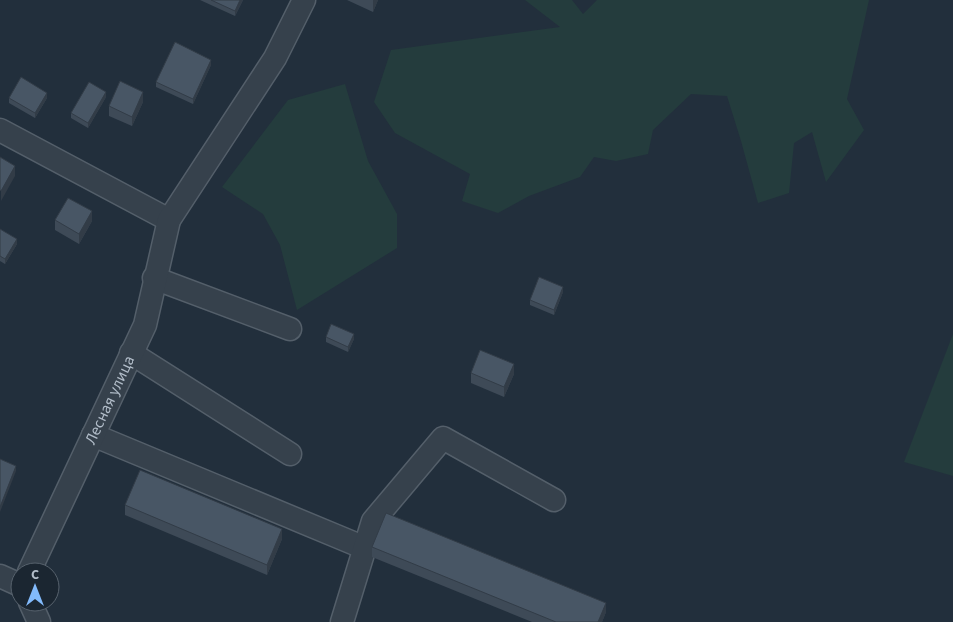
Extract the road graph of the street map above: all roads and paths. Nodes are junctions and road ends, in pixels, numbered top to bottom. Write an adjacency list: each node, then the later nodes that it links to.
1 (304, 0): 3 (street, Лесная улица)
2 (0, 130): 3 (street)
3 (169, 220): 4 (street, Лесная улица)
4 (154, 278): 5 (street); 6 (street, Лесная улица)
5 (290, 329)
6 (131, 353): 7 (street, Лесная улица); 8 (street)
7 (93, 435): 10 (street); 11 (street, Лесная улица)
8 (290, 454)
9 (554, 500): 10 (street)
10 (365, 548): 12 (street)
11 (34, 562)
12 (342, 622)

